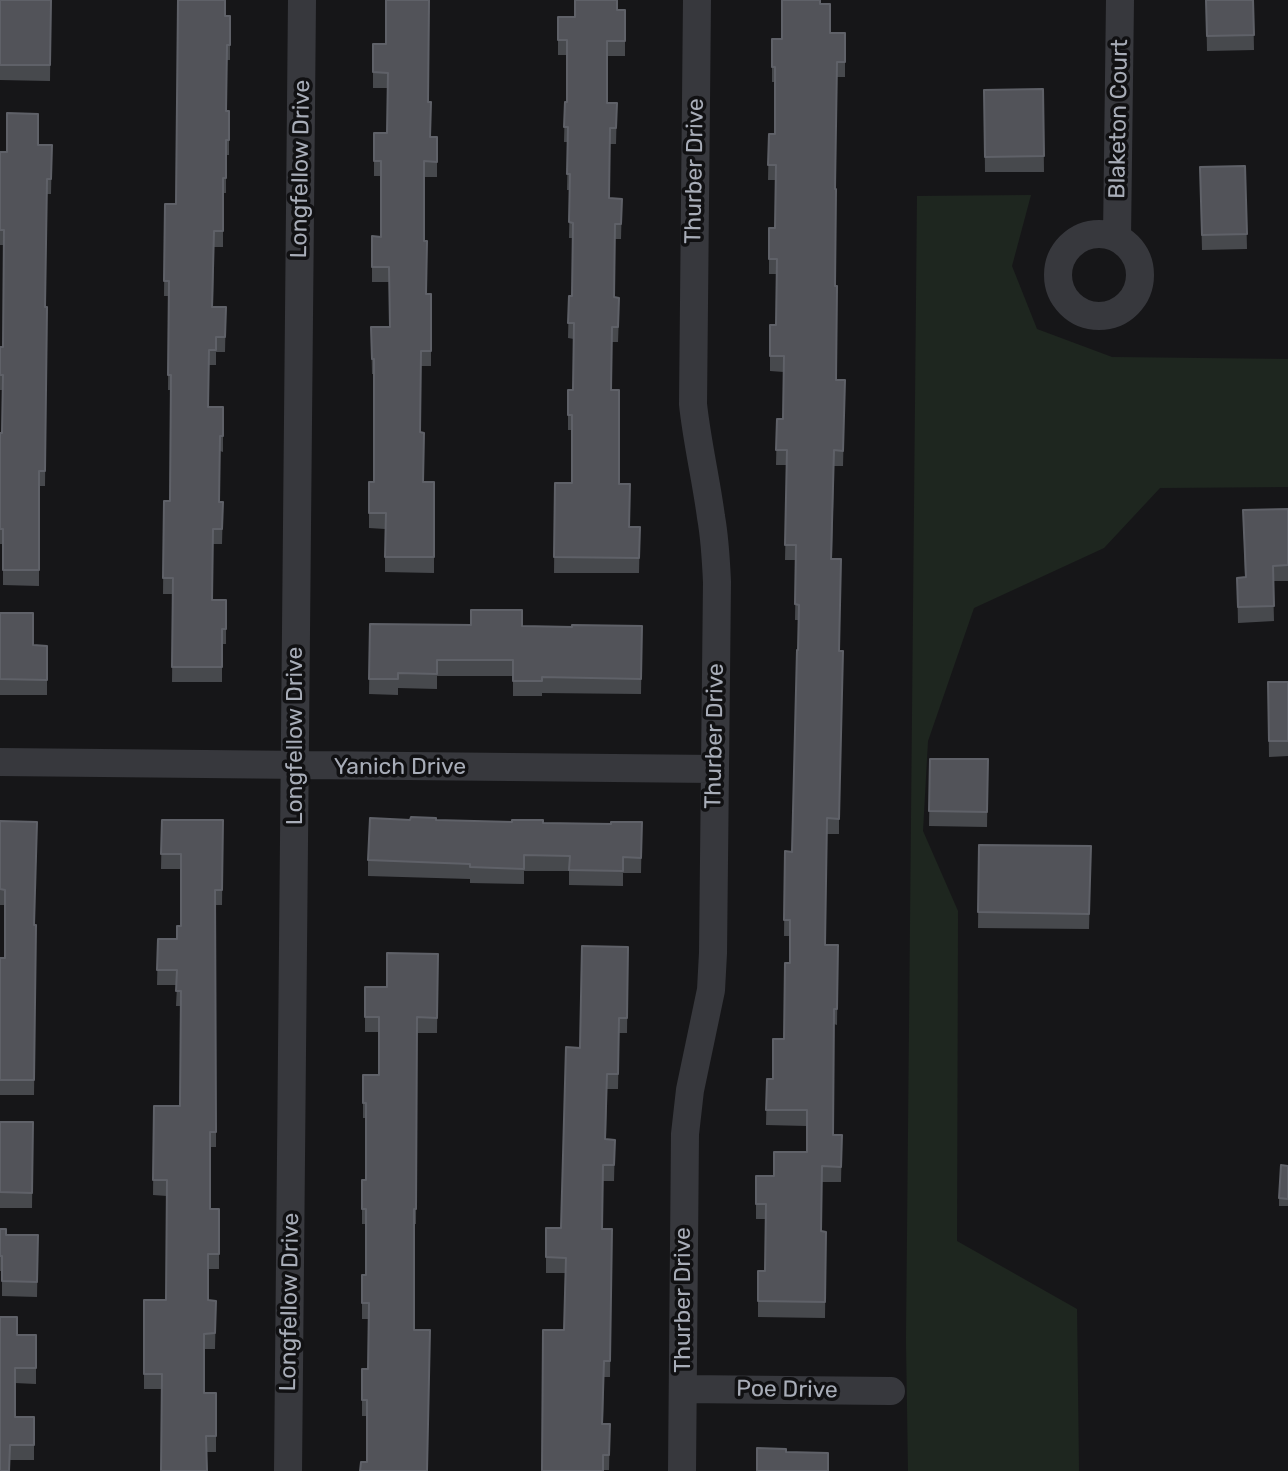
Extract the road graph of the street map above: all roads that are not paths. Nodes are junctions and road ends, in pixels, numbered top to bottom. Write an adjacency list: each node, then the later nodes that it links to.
1 (302, 0): 6 (street, Longfellow Drive)
2 (697, 0): 7 (street, Thurber Drive)
3 (1120, 0): 4 (street, Blaketon Court)
4 (1117, 237)
5 (0, 762): 6 (street, Yanich Drive)
6 (296, 766): 7 (street, Yanich Drive); 10 (street, Longfellow Drive)
7 (715, 769): 8 (street, Thurber Drive)
8 (683, 1389): 9 (street, Poe Drive); 11 (street, Thurber Drive)
9 (891, 1391)
10 (288, 1471)
11 (682, 1471)

